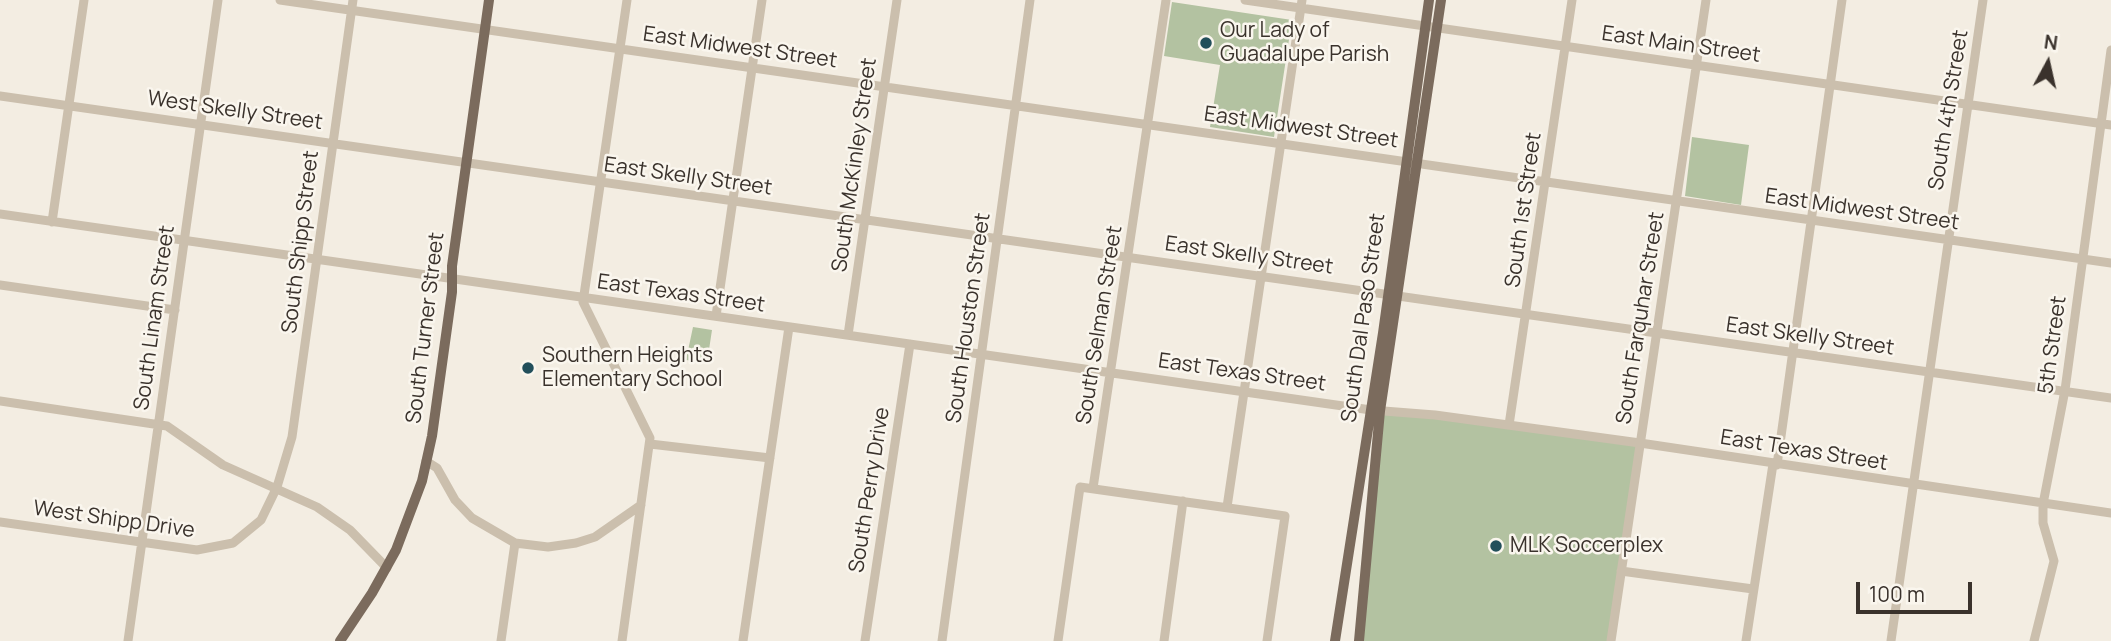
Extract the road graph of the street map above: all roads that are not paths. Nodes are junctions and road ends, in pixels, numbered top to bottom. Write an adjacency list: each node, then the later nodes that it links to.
1 (84, 0): 33 (street)
2 (218, 0): 34 (street, South Linam Street)
3 (280, 0): 19 (street, East Midwest Street)
4 (354, 0): 19 (street, South Shipp Street)
5 (489, 0): 22 (main road, South Turner Street)
6 (627, 0): 24 (street)
7 (762, 0): 27 (street)
8 (897, 0): 29 (street, South McKinley Street)
9 (1030, 0): 31 (street, South Houston Street)
10 (1166, 0): 36 (street, South Selman Street)
11 (1245, 0): 18 (street, East Main Street)
12 (1429, 0): 20 (main road, South Dal Paso Street)
13 (1441, 0): 21 (main road, South Dal Paso Street)
14 (1572, 0): 23 (street, South 1st Street)
15 (1706, 0): 26 (street, South Farquhar Street)
16 (1842, 0): 28 (street)
17 (1983, 0): 32 (street, South 4th Street)
18 (1301, 4): 20 (street, East Main Street); 38 (street)
19 (352, 10): 22 (street, East Midwest Street); 37 (street, South Shipp Street)
20 (1425, 26): 21 (street, East Main Street); 40 (main road, South Dal Paso Street)
21 (1437, 28): 23 (street, East Main Street); 40 (main road, South Dal Paso Street)
22 (486, 29): 24 (street, East Midwest Street); 39 (main road, South Turner Street)
23 (1565, 47): 26 (street, East Main Street); 42 (street, South 1st Street)
24 (620, 49): 27 (street, East Midwest Street); 41 (street)
25 (2111, 50): 35 (street, 5th Street)
26 (1697, 65): 28 (street, East Main Street); 44 (street, South Farquhar Street)
27 (752, 68): 29 (street, East Midwest Street); 43 (street)
28 (1830, 85): 32 (street, East Main Street); 47 (street)
29 (884, 87): 31 (street, East Midwest Street); 46 (street, South McKinley Street)
30 (0, 96): 33 (street, West Skelly Street)
31 (1015, 105): 36 (street, East Midwest Street); 49 (street, South Houston Street)
32 (1969, 105): 35 (street, East Main Street); 50 (street, South 4th Street)
33 (69, 106): 34 (street, West Skelly Street); 48 (street)
34 (200, 124): 37 (street, West Skelly Street); 51 (street, South Linam Street)
35 (2106, 124): 53 (street, 5th Street)
36 (1147, 125): 38 (street, East Midwest Street); 52 (street, South Selman Street)
37 (332, 141): 39 (street, West Skelly Street); 54 (street, South Shipp Street)
38 (1281, 144): 40 (street, East Midwest Street); 56 (street)
39 (466, 161): 41 (street, East Skelly Street); 57 (main road, South Turner Street)
40 (1412, 161): 42 (street, East Midwest Street); 59 (main road, South Dal Paso Street)
41 (599, 181): 43 (street, East Skelly Street); 60 (street)
42 (1546, 182): 44 (street, East Midwest Street); 62 (street, South 1st Street)
43 (733, 201): 46 (street, East Skelly Street); 63 (street)
44 (1677, 201): 47 (street, East Midwest Street); 65 (street, South Farquhar Street)
45 (0, 215): 48 (street, East Texas Street)
46 (865, 220): 49 (street, East Skelly Street); 66 (street, South McKinley Street)
47 (1811, 221): 50 (street, East Midwest Street); 68 (street)
48 (52, 222): 51 (street, East Texas Street)
49 (997, 239): 52 (street, East Skelly Street); 69 (street, South Houston Street)
50 (1947, 239): 53 (street, East Midwest Street); 70 (street, South 4th Street)
51 (184, 241): 54 (street, East Texas Street); 61 (street, South Linam Street)
52 (1128, 257): 56 (street, East Skelly Street); 71 (street, South Selman Street)
53 (2083, 258): 55 (street, East Midwest Street); 72 (street, 5th Street)
54 (318, 260): 57 (street, East Texas Street); 85 (street, South Shipp Street)
55 (2111, 263)
56 (1261, 275): 59 (street, East Skelly Street); 73 (street)
57 (452, 278): 60 (street, East Texas Street); 82 (main road, South Turner Street)
58 (0, 285): 61 (street)
59 (1393, 294): 62 (street, East Skelly Street); 76 (main road, South Dal Paso Street)
60 (583, 297): 63 (street, East Texas Street); 80 (street)
61 (175, 310): 77 (street, South Linam Street)
62 (1527, 314): 65 (street, East Skelly Street); 78 (street, South 1st Street)
63 (716, 316): 64 (street, East Texas Street)
64 (789, 327): 66 (street, East Texas Street); 81 (street)
65 (1658, 333): 68 (street, East Skelly Street); 79 (street, South Farquhar Street)
66 (848, 335): 67 (street, East Texas Street)
67 (910, 344): 69 (street, East Texas Street); 103 (street, South Perry Drive)
68 (1793, 353): 70 (street, East Skelly Street); 83 (street)
69 (982, 354): 71 (street, East Texas Street); 104 (street, South Houston Street)
70 (1928, 371): 72 (street, East Skelly Street); 84 (street, South 4th Street)
71 (1110, 372): 73 (street, East Texas Street); 86 (street, South Selman Street)
72 (2065, 390): 74 (street, East Skelly Street); 88 (street, 5th Street)
73 (1244, 391): 76 (street, East Texas Street); 90 (street)
74 (2111, 398)
75 (0, 401): 77 (street)
76 (1376, 410): 78 (street, East Texas Street); 108 (main road, South Dal Paso Street); 109 (main road, South Dal Paso Street)
77 (159, 424): 85 (street); 93 (street, South Linam Street)
78 (1509, 425): 79 (street, East Texas Street)
79 (1640, 443): 83 (street, East Texas Street); 96 (street, South Farquhar Street)
80 (650, 444): 81 (street); 89 (street)
81 (769, 458): 102 (street)
82 (426, 461): 94 (street); 95 (main road, South Turner Street)
83 (1775, 464): 84 (street, East Texas Street); 97 (street)
84 (1911, 485): 88 (street, East Texas Street); 112 (street, South 4th Street)
85 (276, 487): 93 (street, West Shipp Drive); 95 (street)
86 (1093, 488): 87 (street); 105 (street)
87 (1183, 501): 90 (street); 106 (street)
88 (2043, 504): 91 (street, East Texas Street); 113 (street, 5th Street)
89 (641, 505): 94 (street); 101 (street)
90 (1227, 507): 107 (street)
91 (2111, 513)
92 (0, 522): 93 (street, West Shipp Drive)
93 (143, 543): 98 (street, South Linam Street)
94 (514, 543): 100 (street)
95 (387, 568): 99 (main road, South Turner Street)
96 (1621, 571): 97 (street); 110 (street, South Farquhar Street)
97 (1753, 589): 111 (street)
98 (128, 641)
99 (340, 641)
100 (501, 641)
101 (622, 641)
102 (744, 641)
103 (865, 641)
104 (942, 641)
105 (1058, 641)
106 (1164, 641)
107 (1267, 641)
108 (1335, 641)
109 (1359, 641)
110 (1611, 641)
111 (1746, 641)
112 (1891, 641)
113 (2034, 641)

